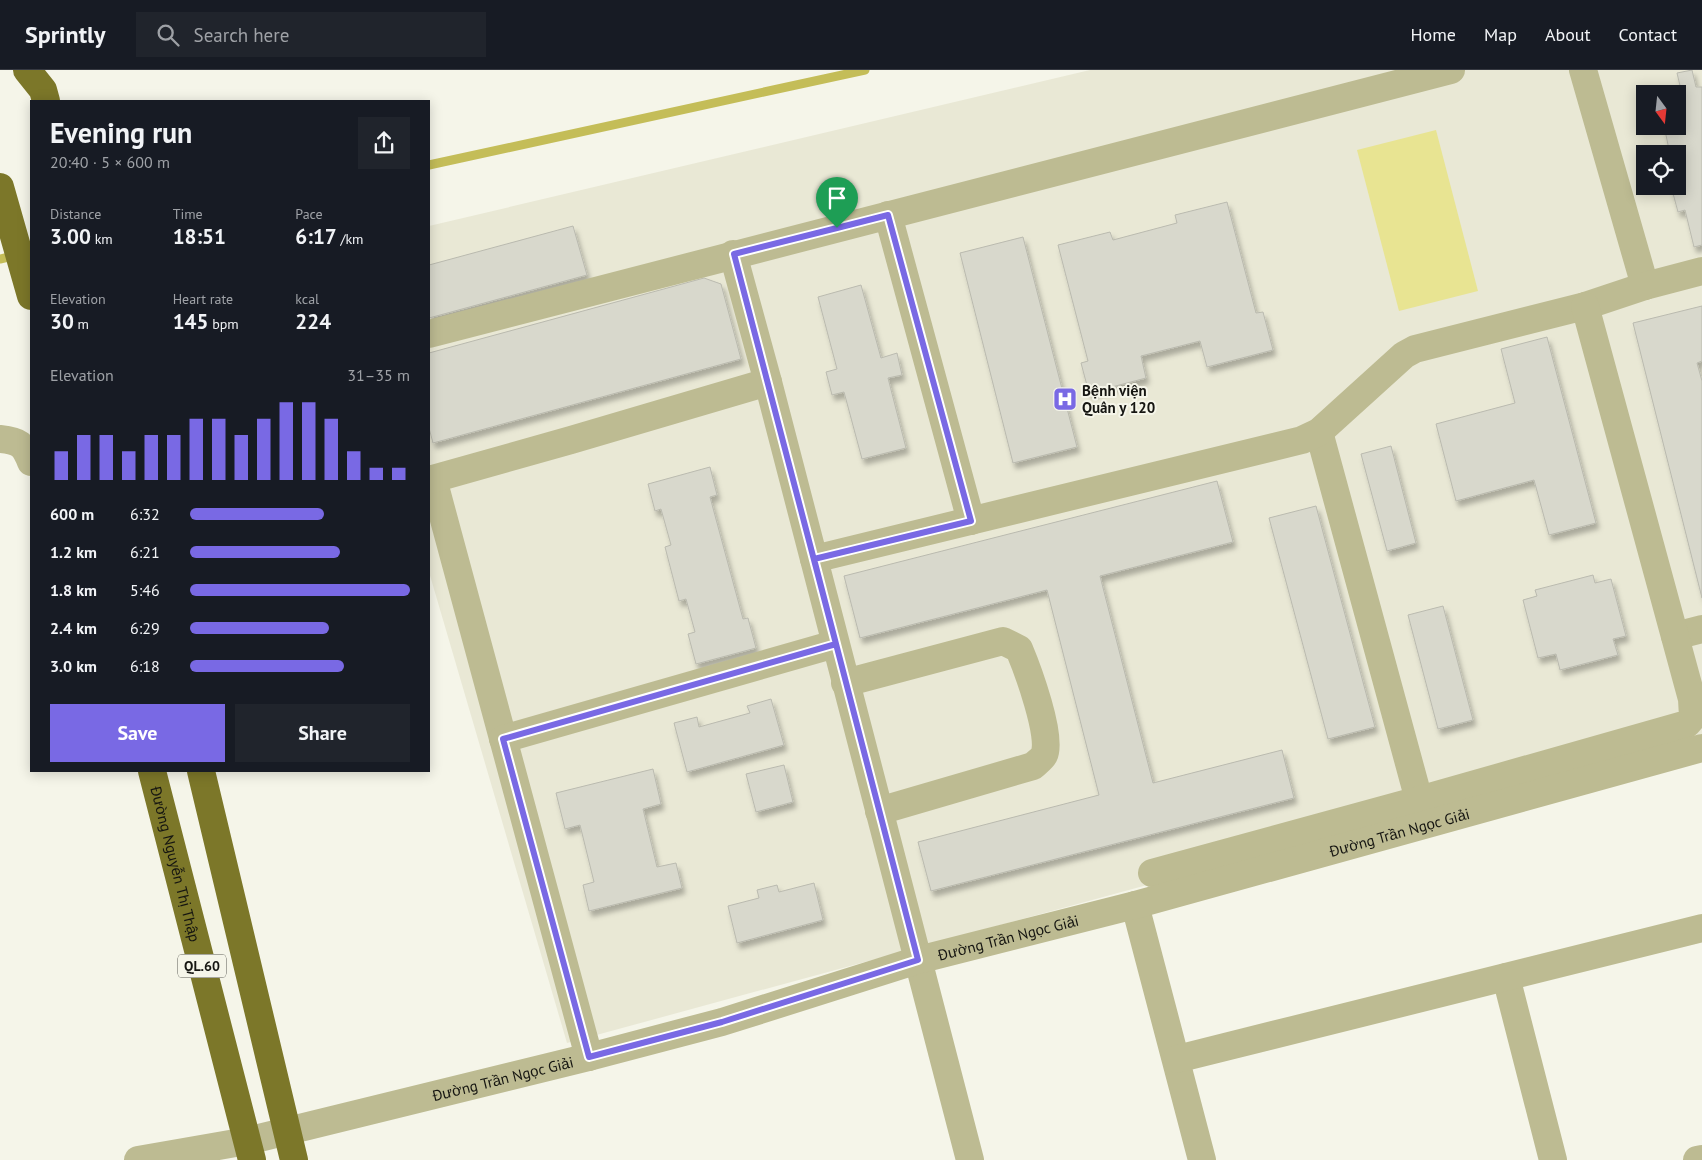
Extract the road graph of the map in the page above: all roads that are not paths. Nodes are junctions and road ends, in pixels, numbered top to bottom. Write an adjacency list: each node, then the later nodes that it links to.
1 (1452, 70): 4 (street)
2 (1583, 70): 7 (street)
3 (0, 187): 8 (highway)
4 (888, 215): 5 (street); 16 (street)
5 (734, 254): 10 (street); 11 (street)
6 (1702, 271): 7 (street)
7 (1646, 286): 9 (street)
8 (30, 290)
9 (1585, 306): 12 (street); 19 (street)
10 (430, 334)
11 (768, 382): 15 (street); 17 (street)
12 (1319, 432): 16 (street); 26 (street)
13 (0, 439): 14 (street)
14 (30, 460)
15 (431, 480): 22 (street)
16 (971, 521): 17 (street)
17 (814, 559): 20 (street)
18 (1702, 629): 19 (street)
19 (1675, 636): 26 (street)
20 (836, 644): 21 (street); 22 (street)
21 (845, 683): 27 (street); 27 (street)
22 (503, 739): 33 (street)
23 (1702, 748): 29 (street, Đường Trần Ngọc Giải)
24 (152, 772): 36 (highway, Đường Nguyễn Thị Thập / QL.60)
25 (201, 772): 35 (highway, QL.60)
26 (1419, 800): 28 (street)
27 (879, 811): 31 (street)
28 (1152, 873)
29 (1135, 905): 31 (street, Đường Trần Ngọc Giải); 34 (street)
30 (1702, 928): 32 (street)
31 (918, 960): 33 (street, Đường Trần Ngọc Giải); 40 (street)
32 (1506, 977): 34 (street); 42 (street)
33 (589, 1057): 35 (street, Đường Trần Ngọc Giải)
34 (1177, 1059): 41 (street)
35 (287, 1131): 36 (street, Đường Trần Ngọc Giải); 39 (highway, QL.60)
36 (249, 1150): 38 (street, Đường Trần Ngọc Giải)
37 (1702, 1159): 43 (street)
38 (138, 1160)
39 (294, 1160)
40 (970, 1160)
41 (1202, 1160)
42 (1553, 1160)
43 (1697, 1160)

